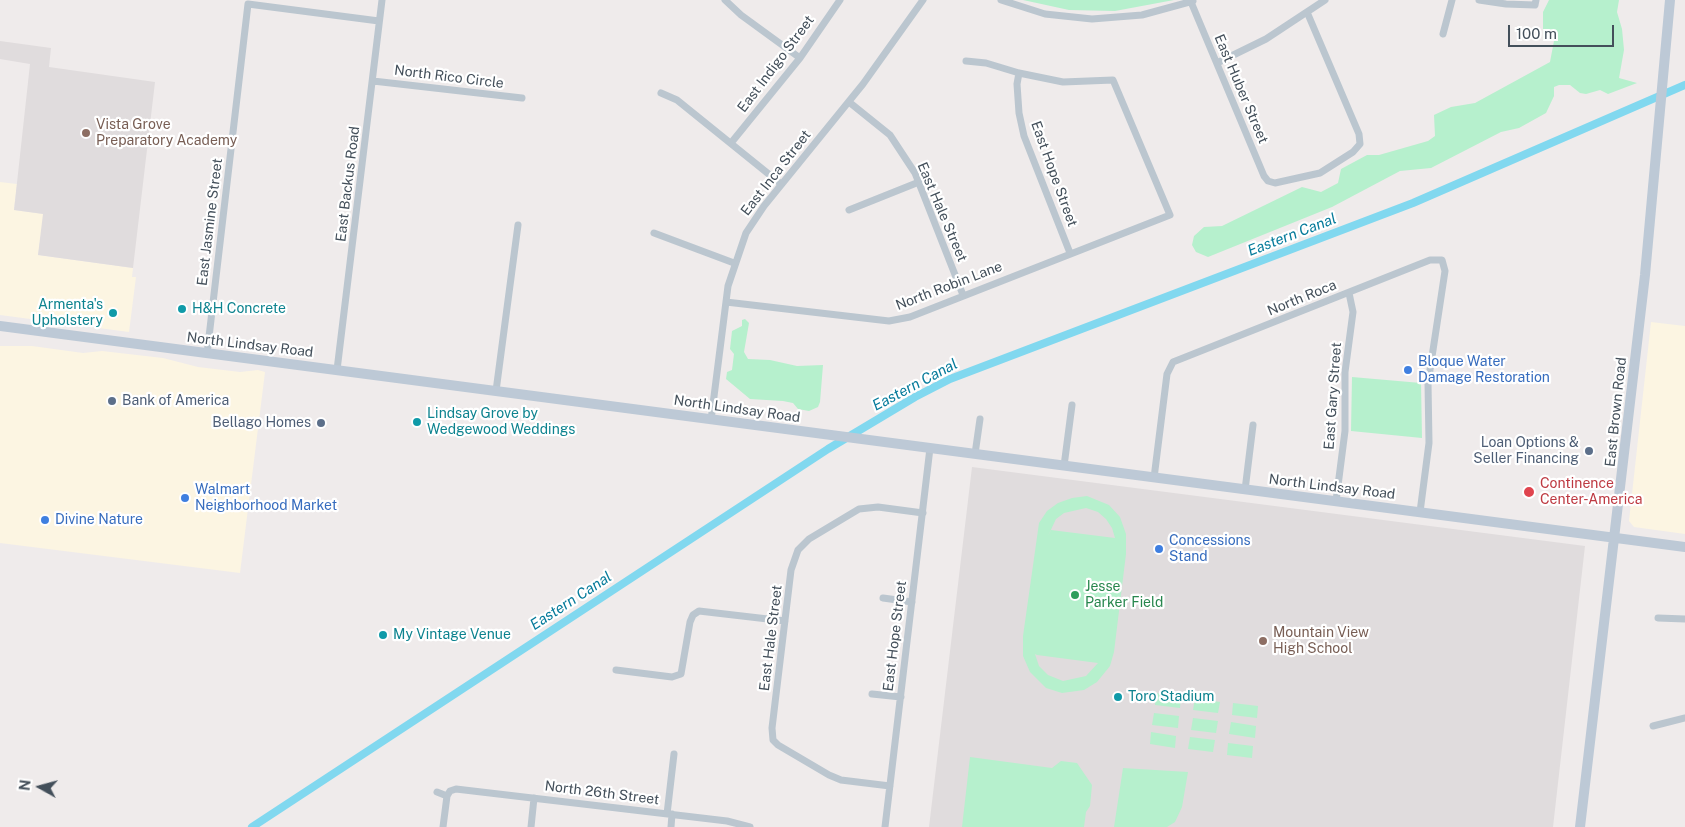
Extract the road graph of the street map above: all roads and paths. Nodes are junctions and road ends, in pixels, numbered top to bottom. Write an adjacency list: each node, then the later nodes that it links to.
1 (382, 0): 13 (street, East Backus Road)
2 (725, 0): 15 (street)
3 (840, 0): 15 (street, East Indigo Street)
4 (923, 0): 22 (street, East Inca Street)
5 (1001, 0): 10 (street)
6 (1325, 0): 12 (street)
7 (1452, 0): 14 (street)
8 (1479, 0): 11 (street)
9 (1670, 0): 50 (main road, East Brown Road)
10 (1193, 1): 17 (street, East Huber Street)
11 (1536, 2)
12 (1307, 12): 17 (street); 17 (street, East Huber Street)
13 (379, 21): 19 (street, East Backus Road); 35 (street, East Jasmine Street)
14 (1443, 34)
15 (800, 58): 23 (street, East Indigo Street)
16 (966, 61): 18 (street)
17 (1216, 63)
18 (1019, 73): 29 (street, East Hope Street); 29 (street, North Robin Lane)
19 (373, 81): 21 (street, North Rico Circle); 36 (street, East Backus Road)
20 (660, 93): 23 (street)
21 (522, 98)
22 (848, 102): 24 (street, East Hale Street); 25 (street, East Inca Street)
23 (731, 143): 25 (street)
24 (919, 182): 26 (street); 32 (street, East Hale Street)
25 (781, 184): 30 (street, East Inca Street)
26 (849, 210)
27 (518, 225): 37 (street)
28 (654, 233): 30 (street)
29 (1070, 253): 32 (street, North Robin Lane)
30 (734, 263): 33 (street, East Inca Street)
31 (1349, 293): 45 (street, North Roca); 47 (street, East Gary Street); 48 (street, North Roca)
32 (963, 295): 33 (street, North Robin Lane)
33 (726, 302): 40 (street, East Inca Street)
34 (0, 326): 35 (main road, North Lindsay Road)
35 (207, 354): 36 (main road, North Lindsay Road)
36 (337, 370): 37 (main road, North Lindsay Road)
37 (496, 391): 40 (main road, North Lindsay Road)
38 (1072, 405): 44 (street)
39 (980, 419): 43 (street)
40 (711, 420): 42 (main road, North Lindsay Road)
41 (1253, 425): 46 (street)
42 (930, 448): 43 (main road, North Lindsay Road); 49 (street, East Hope Street)
43 (975, 454): 44 (main road, North Lindsay Road)
44 (1064, 466): 45 (main road, North Lindsay Road)
45 (1154, 478): 46 (main road, North Lindsay Road)
46 (1245, 490): 47 (main road, North Lindsay Road)
47 (1336, 501): 48 (main road, North Lindsay Road)
48 (1420, 512): 50 (main road, North Lindsay Road)
49 (923, 513): 53 (street, East Hope Street); 56 (street, East Hale Street)
50 (1615, 538): 51 (main road, North Lindsay Road); 73 (main road, East Brown Road)
51 (1685, 547)
52 (883, 598): 53 (street)
53 (912, 602): 59 (street, East Hope Street)
54 (1658, 618): 55 (street)
55 (1685, 619)
56 (785, 620): 57 (street); 63 (street, East Hale Street)
57 (616, 670)
58 (872, 694): 59 (street)
59 (900, 697): 63 (street, East Hope Street)
60 (1685, 718): 61 (street)
61 (1653, 726)
62 (674, 754): 67 (street)
63 (890, 786): 72 (street, East Hope Street)
64 (438, 792): 65 (street)
65 (449, 793): 66 (street, North 26th Street); 68 (street)
66 (534, 798): 67 (street, North 26th Street); 69 (street)
67 (670, 814): 70 (street); 71 (street, North 26th Street)
68 (443, 827)
69 (531, 827)
70 (671, 827)
71 (750, 827)
72 (885, 827)
73 (1580, 827)

